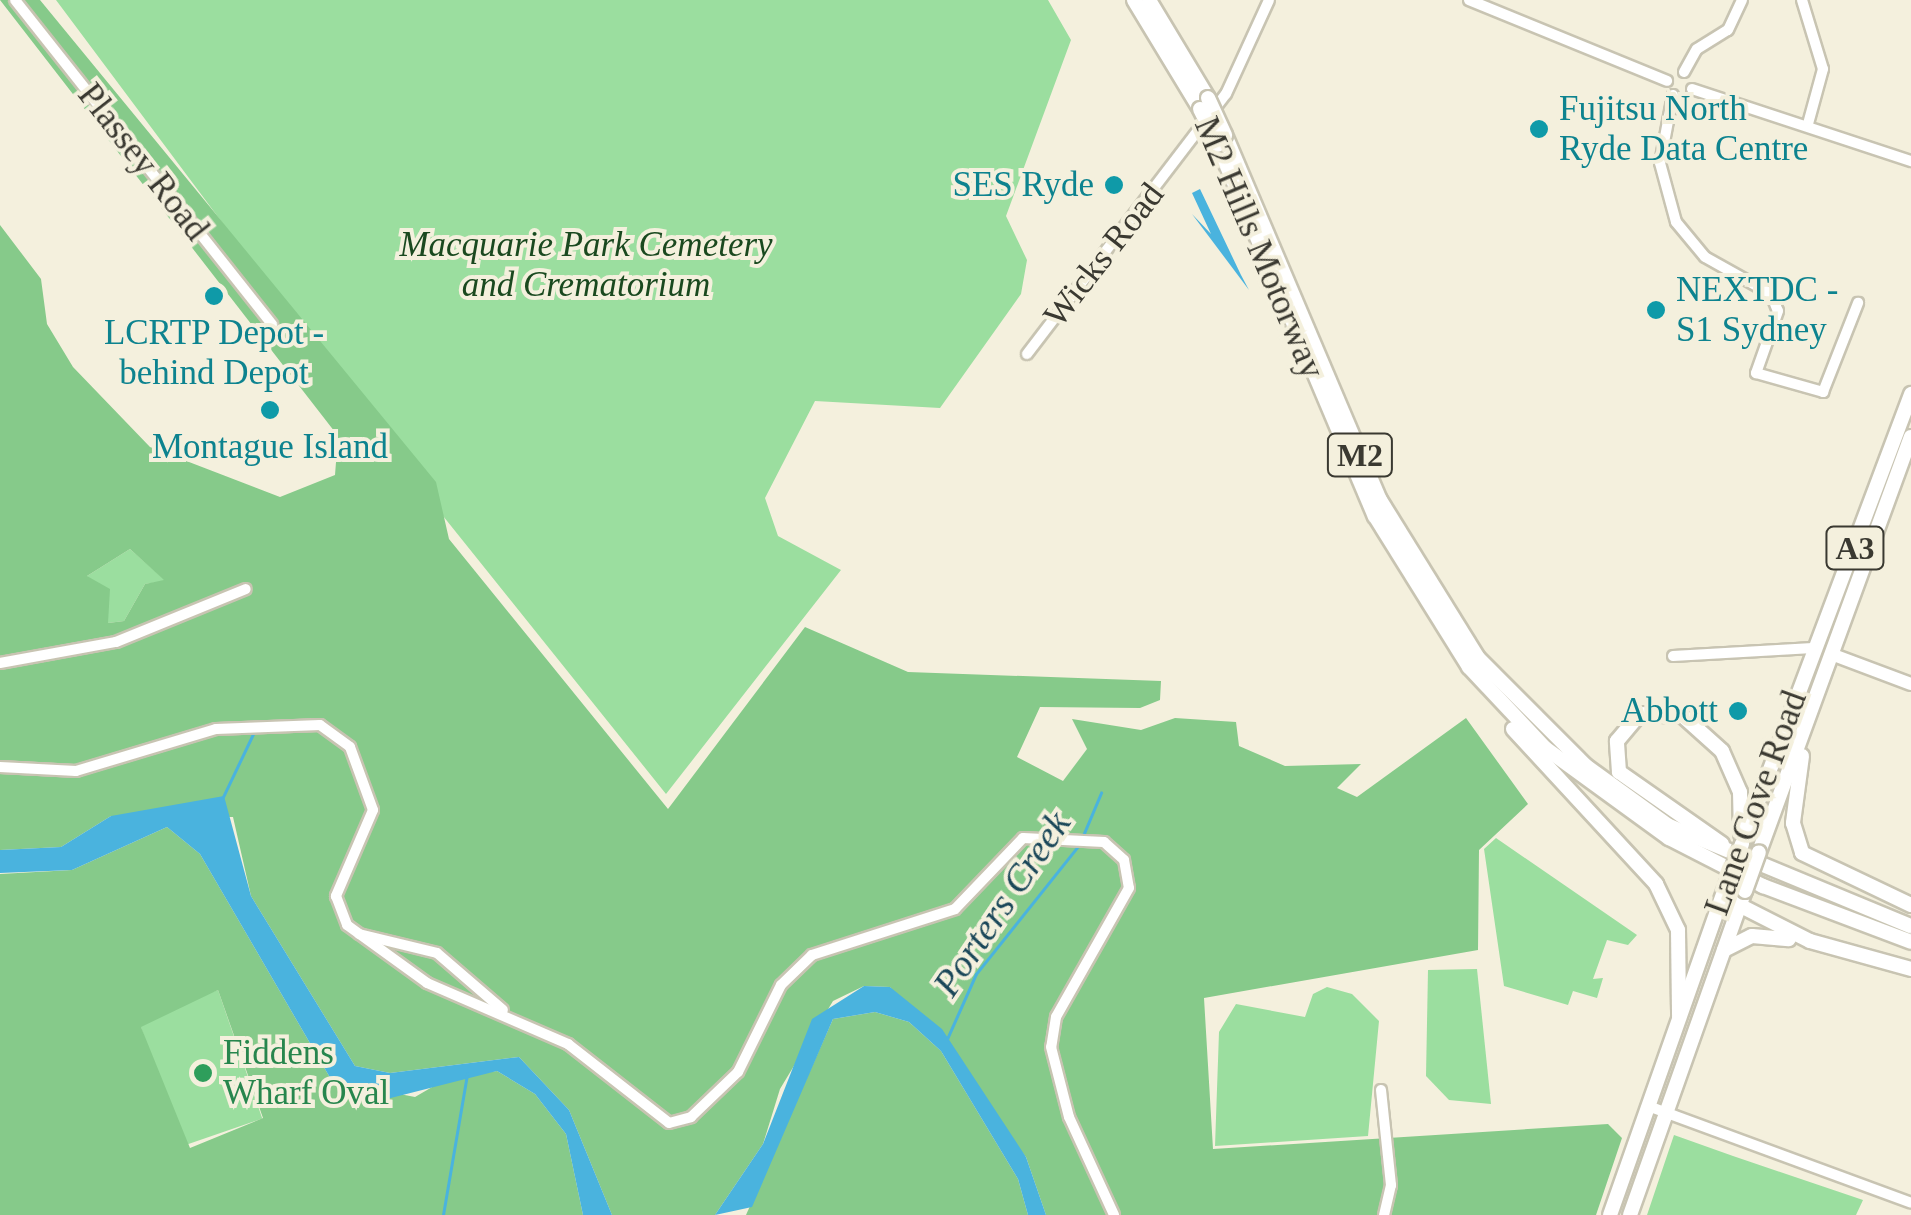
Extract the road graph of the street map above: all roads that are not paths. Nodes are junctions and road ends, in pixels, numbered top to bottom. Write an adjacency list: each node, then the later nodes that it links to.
1 (15, 0): 19 (street, Plassey Road)
2 (1124, 0): 9 (highway)
3 (1134, 0): 9 (highway, M2 Hills Motorway / M2)
4 (1149, 0): 14 (highway, M2 Hills Motorway / M2)
5 (1269, 0): 20 (street, Wicks Road)
6 (1469, 0): 11 (street)
7 (1742, 0): 10 (street)
8 (1802, 0): 15 (street)
9 (1151, 23): 14 (highway, M2 Hills Motorway / M2)
10 (1684, 72): 11 (street); 12 (street)
11 (1667, 81): 13 (street)
12 (1692, 88): 13 (street); 15 (street)
13 (1673, 95): 18 (street)
14 (1204, 104): 16 (highway, M2 Hills Motorway / M2, bridge)
15 (1808, 124): 17 (street)
16 (1222, 140): 28 (highway, M2 Hills Motorway / M2); 33 (highway, M2 Hills Motorway / M2)
17 (1911, 161)
18 (1858, 303)
19 (272, 324)
20 (1028, 354)
21 (1911, 394): 24 (highway, Lane Cove Road / A3)
22 (1911, 437): 25 (highway, Lane Cove Road / A3)
23 (246, 589): 27 (street)
24 (1813, 648): 25 (highway); 26 (street); 32 (highway, Lane Cove Road / A3)
25 (1830, 654): 29 (main road); 30 (highway, Lane Cove Road / A3)
26 (1673, 656)
27 (0, 663)
28 (1469, 668): 40 (highway, M2 Hills Motorway / M2); 44 (highway, M2)
29 (1911, 684)
30 (1809, 716): 33 (highway, Lane Cove Road / A3); 36 (highway)
31 (0, 767): 38 (street)
32 (1742, 844): 33 (highway, M2); 34 (highway, Lane Cove Road / A3, bridge)
33 (1757, 860): 35 (highway, Lane Cove Road / A3, bridge); 37 (highway, M2 Hills Motorway / M2)
34 (1725, 889): 35 (highway); 44 (highway, Lane Cove Road / A3)
35 (1743, 899): 39 (highway); 41 (highway, Lane Cove Road / A3)
36 (1911, 905)
37 (1911, 926)
38 (358, 934): 43 (street); 43 (street)
39 (1810, 941): 41 (highway); 42 (highway)
40 (1911, 942)
41 (1724, 951): 47 (highway, Lane Cove Road / A3)
42 (1911, 969)
43 (512, 1017): 49 (street)
44 (1679, 1017): 46 (highway, Lane Cove Road / A3)
45 (1381, 1090): 50 (street)
46 (1648, 1106): 47 (street); 51 (highway, Lane Cove Road / A3)
47 (1666, 1112): 48 (street); 52 (highway, Lane Cove Road / A3)
48 (1911, 1203)
49 (1114, 1215)
50 (1384, 1215)
51 (1610, 1215)
52 (1630, 1215)

